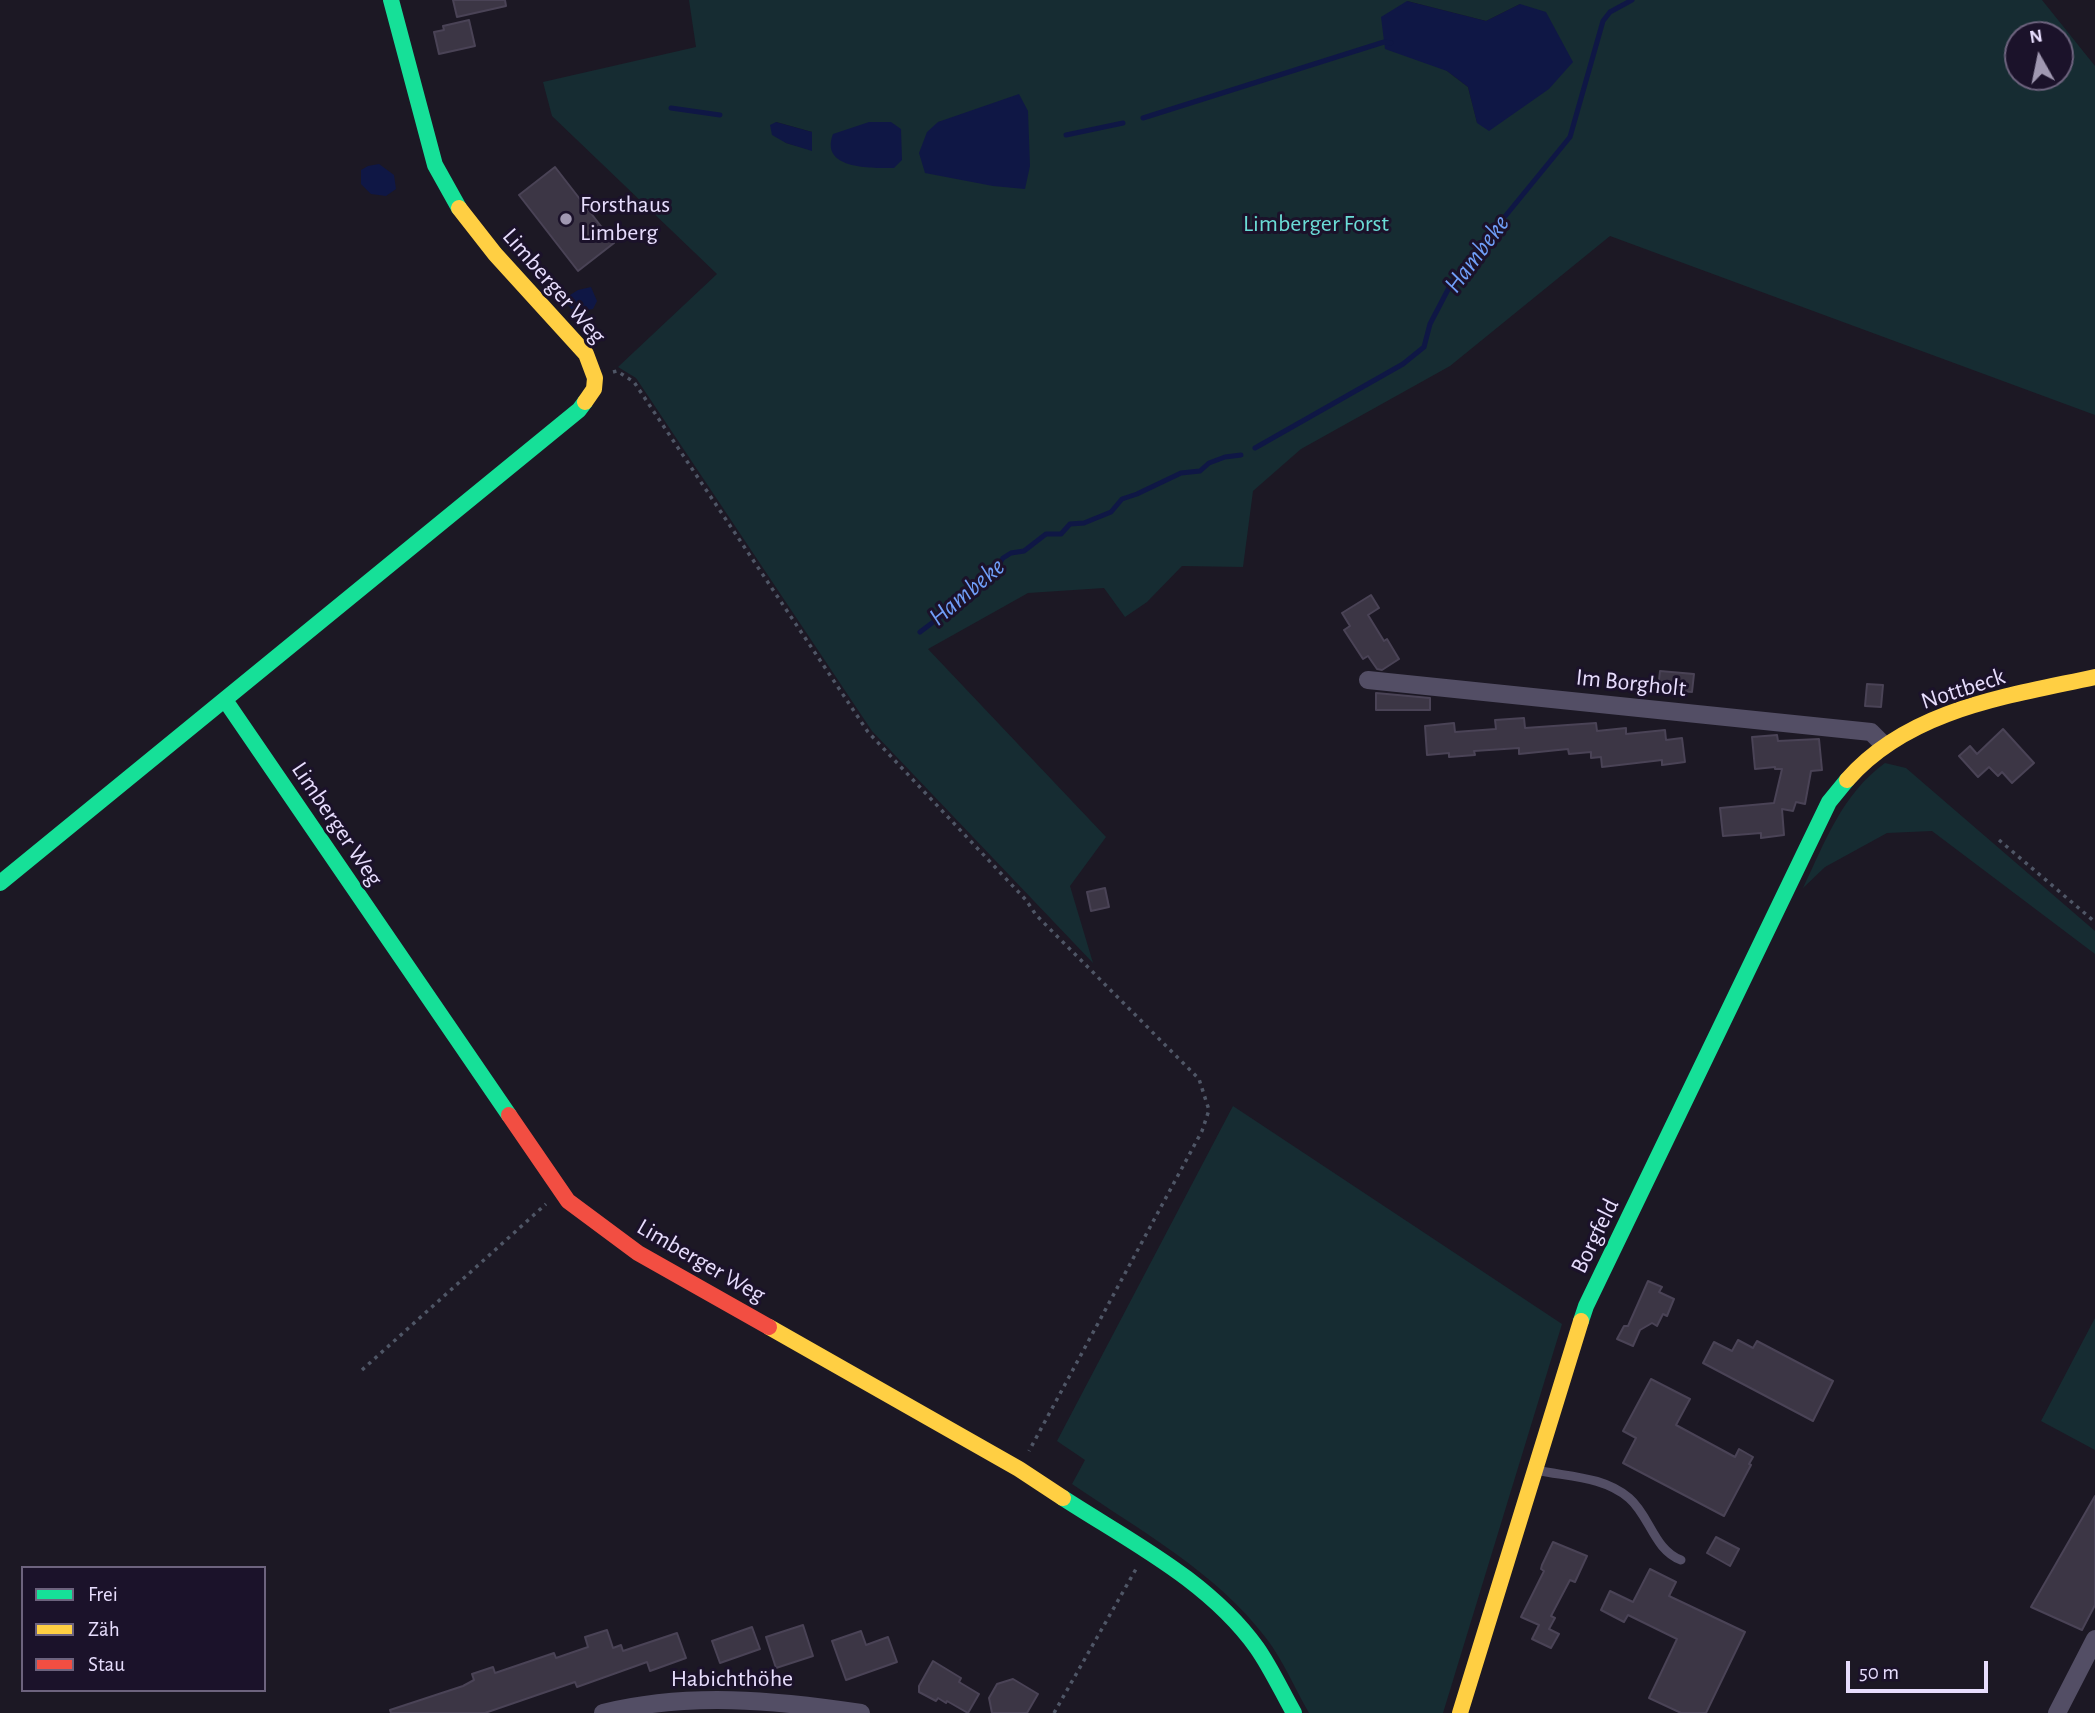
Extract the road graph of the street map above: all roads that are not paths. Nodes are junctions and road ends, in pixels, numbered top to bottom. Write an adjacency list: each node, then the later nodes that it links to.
1 (391, 0): 4 (street, Limberger Weg)
2 (2095, 677): 5 (street, Nottbeck)
3 (1368, 680): 5 (street, Im Borgholt)
4 (225, 700): 7 (street, Limberger Weg); 14 (street, Limberger Weg)
5 (1884, 745): 6 (street, Nottbeck)
6 (1829, 802): 8 (street, Borgfeld)
7 (0, 883)
8 (1534, 1469): 9 (lane); 15 (street, Borgfeld)
9 (1681, 1560)
10 (2095, 1639): 16 (street)
11 (747, 1707): 12 (street, Habichthöhe); 13 (street, Habichthöhe)
12 (603, 1713)
13 (861, 1713)
14 (1294, 1713)
15 (1460, 1713)
16 (2057, 1713)

